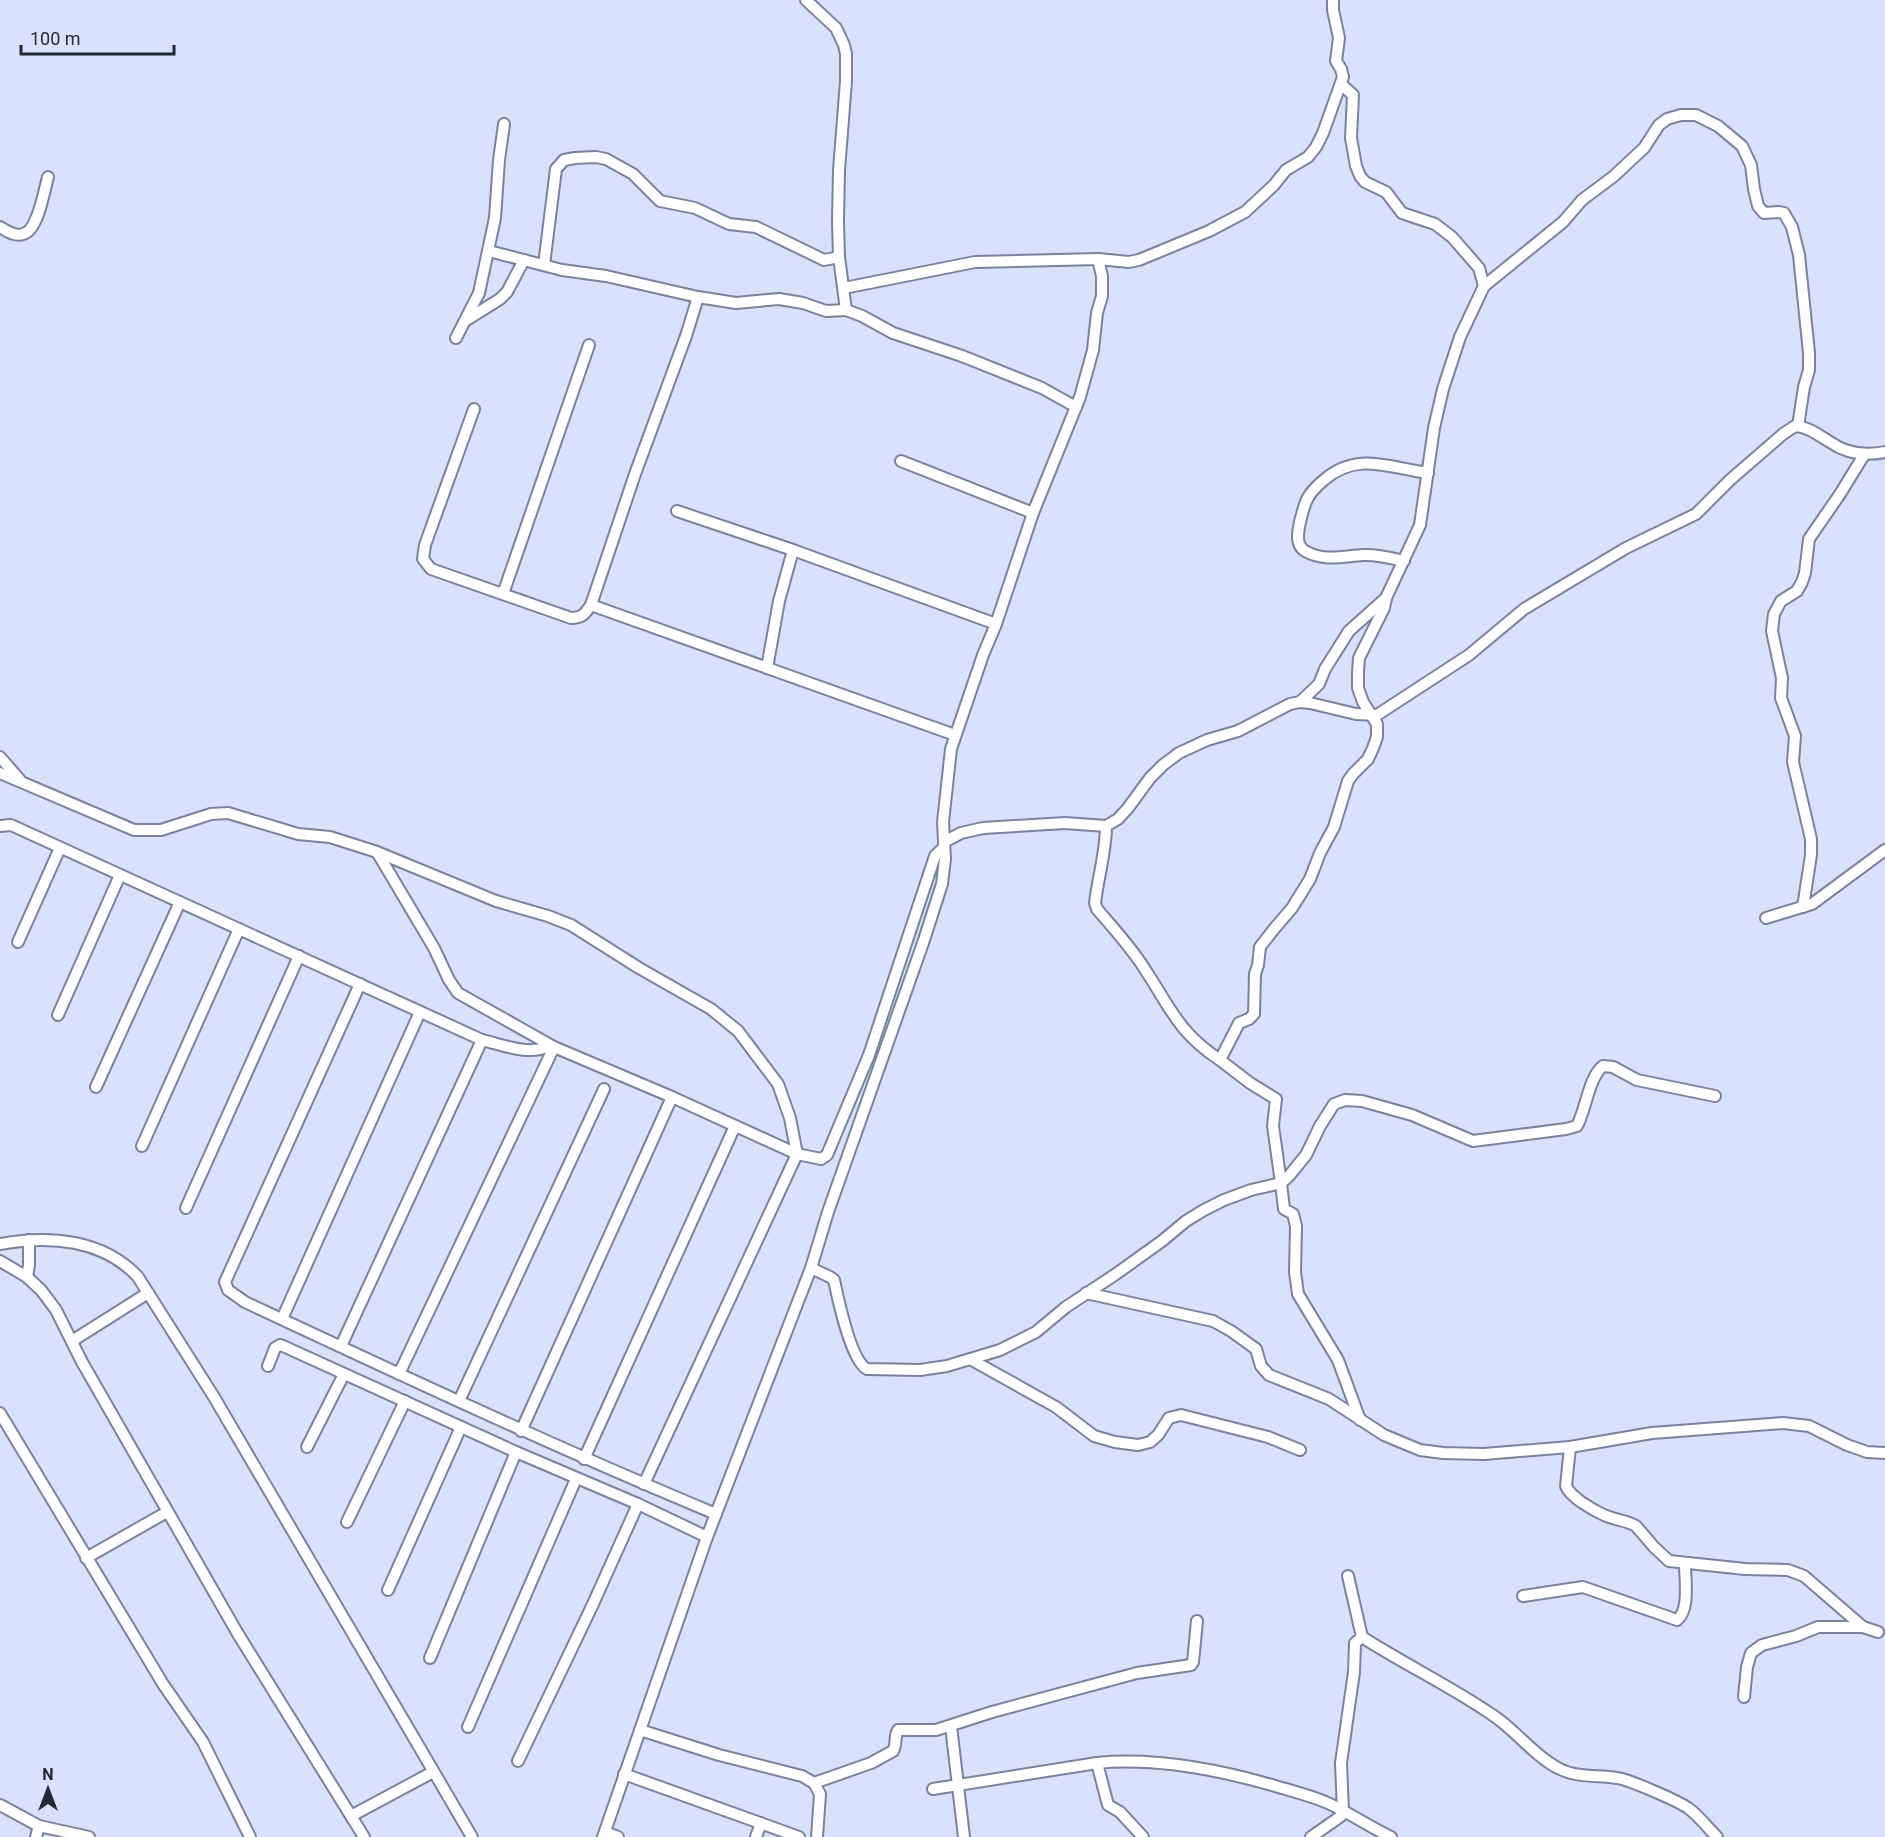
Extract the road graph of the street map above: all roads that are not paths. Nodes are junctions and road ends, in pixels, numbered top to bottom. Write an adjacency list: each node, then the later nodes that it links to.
1 (806, 0): 8 (street)
2 (1334, 0): 3 (street)
3 (1342, 85): 9 (street); 12 (street)
4 (504, 124): 7 (street)
5 (48, 177): 6 (street)
6 (0, 227)
7 (489, 250): 10 (street); 16 (street)
8 (839, 257): 11 (street); 13 (street)
9 (1098, 259): 13 (street); 19 (street)
10 (524, 260): 11 (street); 16 (street)
11 (544, 265): 14 (street)
12 (1484, 286): 21 (street); 25 (street)
13 (844, 288): 15 (street)
14 (698, 297): 15 (street); 32 (street)
15 (846, 310): 19 (street)
16 (467, 319): 17 (street)
17 (456, 338)
18 (589, 345): 30 (street)
19 (1076, 406): 27 (street)
20 (474, 409): 30 (street)
21 (1798, 426): 23 (street); 36 (street)
22 (1885, 452): 23 (street)
23 (1864, 455): 49 (street)
24 (901, 461): 27 (street)
25 (1428, 473): 29 (street); 29 (street)
26 (677, 511): 28 (street)
27 (1033, 513): 33 (street)
28 (793, 550): 33 (street); 34 (street)
29 (1404, 561): 31 (street)
30 (503, 594): 32 (street)
31 (1386, 598): 35 (street); 36 (street)
32 (591, 605): 34 (street)
33 (996, 624): 37 (street)
34 (767, 668): 37 (street)
35 (1300, 702): 36 (street); 42 (street)
36 (1373, 715): 59 (street)
37 (955, 735): 43 (street)
38 (0, 757): 40 (street)
39 (0, 773): 40 (street)
40 (22, 782): 46 (street)
41 (0, 826): 44 (street)
42 (1106, 826): 43 (street); 59 (street)
43 (944, 845): 66 (street); 72 (street)
44 (60, 848): 47 (street); 52 (street)
45 (1885, 850): 49 (street)
46 (377, 852): 58 (street); 66 (street)
47 (120, 875): 48 (street); 56 (street)
48 (180, 902): 51 (street); 60 (street)
49 (1803, 907): 50 (street)
50 (1766, 918)
51 (239, 929): 53 (street); 65 (street)
52 (18, 942)
53 (299, 956): 54 (street); 68 (street)
54 (360, 984): 55 (street); 76 (street)
55 (420, 1012): 57 (street); 76 (street)
56 (58, 1015)
57 (482, 1040): 58 (street); 78 (street)
58 (552, 1047): 62 (street); 82 (street)
59 (1220, 1059): 67 (street)
60 (96, 1087)
61 (604, 1089): 84 (street)
62 (672, 1096): 64 (street); 88 (street)
63 (1715, 1096): 67 (street)
64 (735, 1126): 66 (street); 94 (street)
65 (142, 1146)
66 (797, 1154): 96 (street)
67 (1281, 1183): 75 (street); 86 (street)
68 (186, 1208)
69 (29, 1240): 70 (street); 73 (street); 74 (street)
70 (0, 1244)
71 (0, 1261): 73 (street)
72 (812, 1268): 79 (street); 99 (street)
73 (27, 1277): 77 (street)
74 (148, 1293): 77 (street); 118 (street)
75 (1086, 1293): 79 (street); 86 (street)
76 (282, 1319): 78 (street)
77 (72, 1341): 98 (street)
78 (341, 1346): 82 (street)
79 (970, 1359): 91 (street)
80 (268, 1366): 81 (street)
81 (344, 1374): 83 (street); 90 (street)
82 (399, 1374): 84 (street)
83 (405, 1401): 87 (street); 100 (street)
84 (459, 1401): 88 (street)
85 (0, 1413): 102 (street)
86 (1361, 1420): 89 (street)
87 (461, 1427): 92 (street); 105 (street)
88 (522, 1431): 94 (street)
89 (1570, 1446): 93 (street); 103 (street)
90 (308, 1447)
91 (1300, 1450)
92 (516, 1452): 95 (street); 111 (street)
93 (1885, 1453)
94 (584, 1459): 96 (street)
95 (576, 1479): 97 (street); 114 (street)
96 (644, 1484): 99 (street)
97 (638, 1504): 101 (street); 116 (street)
98 (167, 1512): 102 (street); 125 (street)
99 (716, 1514): 101 (street)
100 (347, 1522)
101 (707, 1538): 115 (street)
102 (86, 1558): 130 (street)
103 (1685, 1564): 106 (street); 108 (street)
104 (1348, 1576): 110 (street)
105 (387, 1590)
106 (1523, 1596)
107 (1197, 1621): 113 (street)
108 (1863, 1627): 109 (street); 112 (street)
109 (1878, 1632)
110 (1362, 1637): 124 (street); 141 (street)
111 (430, 1658)
112 (1744, 1697)
113 (951, 1726): 120 (street); 121 (street)
114 (468, 1727)
115 (640, 1730): 119 (street); 120 (street)
116 (518, 1761)
117 (1097, 1763): 121 (street); 124 (street); 138 (street)
118 (433, 1772): 125 (street); 132 (street)
119 (624, 1774): 126 (street); 128 (street)
120 (814, 1783): 136 (street)
121 (957, 1785): 122 (street); 137 (street)
122 (933, 1789)
123 (0, 1805): 127 (street)
124 (1343, 1811): 139 (street); 140 (street)
125 (351, 1815): 131 (street)
126 (761, 1823): 134 (street); 135 (street)
127 (38, 1832): 129 (street)
128 (604, 1835): 133 (street)
129 (89, 1837)
130 (250, 1837)
131 (364, 1837)
132 (471, 1837)
133 (618, 1837)
134 (756, 1837)
135 (799, 1837)
136 (818, 1837)
137 (964, 1837)
138 (1143, 1837)
139 (1311, 1837)
140 (1391, 1837)
141 (1717, 1837)

